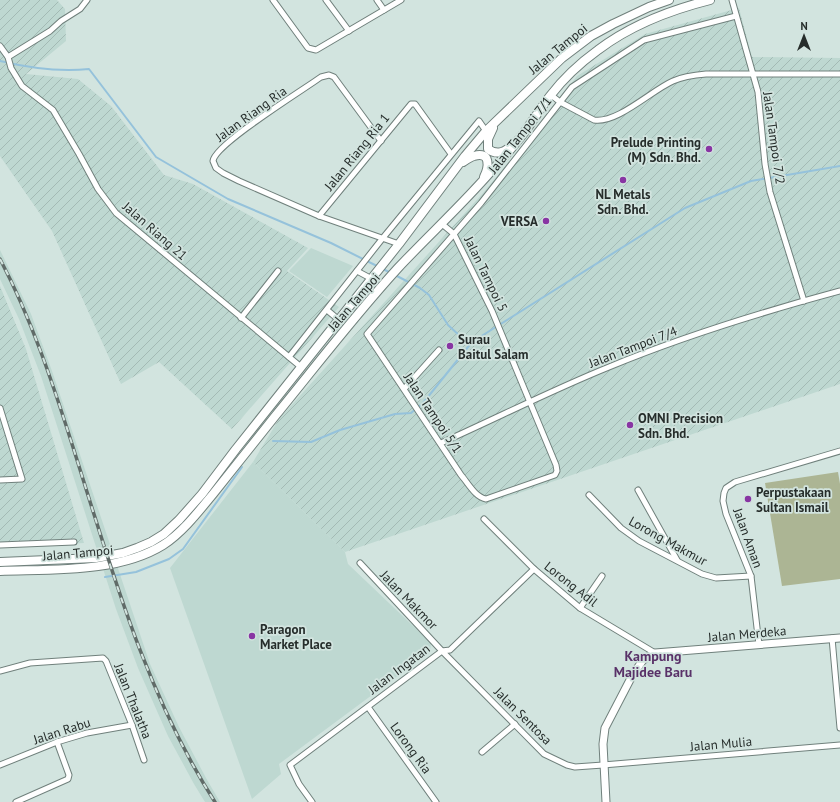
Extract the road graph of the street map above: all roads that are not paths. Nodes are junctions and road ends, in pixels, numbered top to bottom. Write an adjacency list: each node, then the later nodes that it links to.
1 (87, 0): 13 (street)
2 (273, 0): 11 (street)
3 (326, 0): 11 (street)
4 (377, 0): 9 (street)
5 (401, 0): 9 (street)
6 (669, 0): 18 (main road, Jalan Tampoi)
7 (710, 0): 16 (main road, Jalan Tampoi)
8 (732, 0): 10 (street, Jalan Tampoi 7/2)
9 (384, 10): 11 (street)
10 (736, 16): 14 (street, Jalan Tampoi 7/2); 17 (street, Jalan Tampoi 7/1)
11 (349, 31)
12 (0, 46): 13 (street, Jalan Riang 21)
13 (8, 59): 37 (street, Jalan Riang 21)
14 (753, 73): 15 (street); 17 (street); 35 (street, Jalan Tampoi 7/2)
15 (840, 74)
16 (550, 95): 17 (street); 20 (main road, Jalan Tampoi)
17 (560, 102): 25 (street, Jalan Tampoi 7/1)
18 (499, 118): 19 (main road, Jalan Tampoi); 20 (main road)
19 (486, 131): 22 (street); 23 (main road, Jalan Tampoi)
20 (520, 139): 24 (main road, Jalan Tampoi)
21 (381, 141): 22 (street, Jalan Riang Ria 1); 26 (street, Jalan Riang Ria 1); 26 (street, Jalan Riang Ria)
22 (451, 154): 29 (street)
23 (458, 164): 24 (main road); 30 (main road, Jalan Tampoi)
24 (482, 182): 25 (street); 27 (main road, Jalan Tampoi)
25 (490, 192): 28 (street, Jalan Tampoi 7/1)
26 (319, 216): 29 (street, Jalan Riang Ria)
27 (442, 224): 28 (street, Jalan Tampoi 5); 59 (main road, Jalan Tampoi)
28 (454, 234): 39 (street, Jalan Tampoi 7/1); 44 (street, Jalan Tampoi 5)
29 (382, 239): 30 (street, Jalan Riang Ria); 32 (street)
30 (399, 244): 33 (main road, Jalan Tampoi)
31 (278, 271): 37 (street)
32 (357, 271): 33 (street); 36 (street)
33 (372, 279): 38 (main road, Jalan Tampoi)
34 (840, 291): 35 (street, Jalan Tampoi 7/4)
35 (804, 300): 44 (street, Jalan Tampoi 7/4)
36 (326, 310): 38 (street); 41 (street)
37 (241, 318): 41 (street, Jalan Riang 21)
38 (339, 320): 42 (main road, Jalan Tampoi)
39 (367, 334): 43 (street, Jalan Tampoi 5/1)
40 (439, 350): 43 (street)
41 (289, 357): 42 (street, Jalan Riang 21)
42 (301, 367): 56 (main road, Jalan Tampoi)
43 (404, 390): 46 (street, Jalan Tampoi 5/1)
44 (530, 402): 46 (street, Jalan Tampoi 7/4); 51 (street, Jalan Tampoi 5)
45 (0, 408): 48 (street)
46 (441, 443): 51 (street, Jalan Tampoi 5/1)
47 (840, 451): 61 (street, Jalan Aman)
48 (0, 480)
49 (638, 490): 55 (street)
50 (589, 495): 55 (street, Lorong Makmur)
51 (486, 499)
52 (484, 519): 58 (street, Lorong Adil)
53 (74, 542): 54 (street)
54 (0, 545)
55 (678, 561): 61 (street, Lorong Makmur)
56 (0, 562)
57 (360, 563): 65 (street, Jalan Makmor)
58 (534, 569): 62 (street, Lorong Adil); 65 (street, Jalan Ingatan)
59 (0, 571)
60 (602, 576): 62 (street)
61 (751, 576): 64 (street, Jalan Aman)
62 (580, 608): 66 (street, Lorong Adil)
63 (836, 638): 64 (street, Jalan Merdeka); 71 (street)
64 (759, 645): 66 (street, Jalan Merdeka)
65 (442, 651): 68 (street, Jalan Ingatan); 70 (street, Jalan Sentosa)
66 (655, 653): 77 (street)
67 (0, 671): 69 (street, Jalan Thalatha)
68 (368, 707): 79 (street, Jalan Ingatan); 80 (street, Lorong Ria)
69 (132, 724): 72 (street, Jalan Rabu); 75 (street, Jalan Thalatha)
70 (515, 724): 74 (street); 77 (street, Jalan Sentosa)
71 (840, 728)
72 (57, 742): 76 (street, Jalan Rabu); 78 (street)
73 (840, 745): 77 (street, Jalan Mulia)
74 (482, 752)
75 (144, 760)
76 (0, 765)
77 (603, 765): 81 (street)
78 (16, 802)
79 (312, 802)
80 (436, 802)
81 (606, 802)

